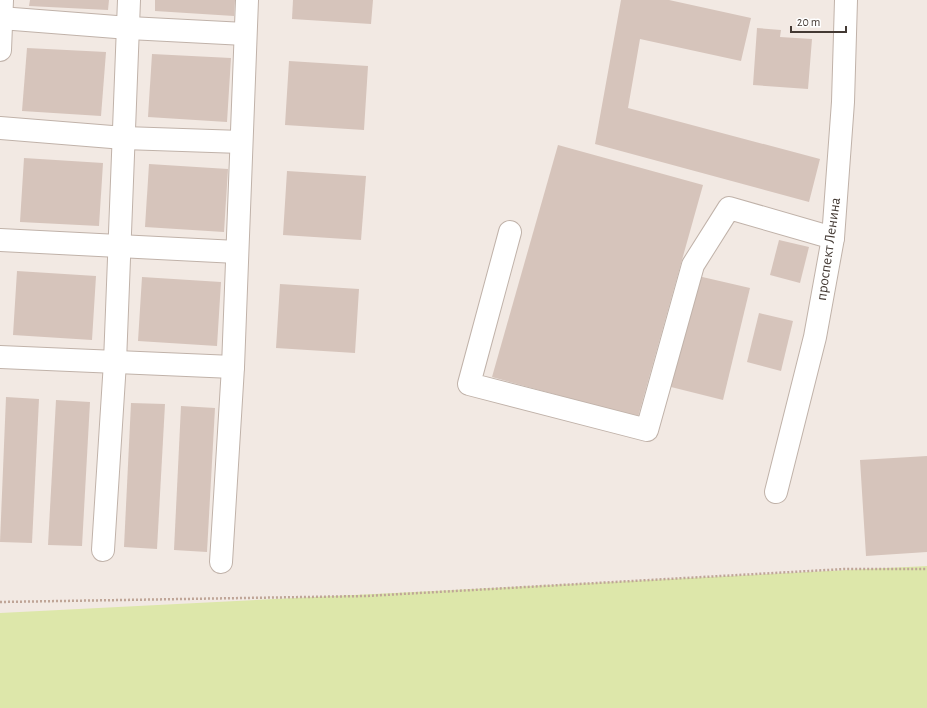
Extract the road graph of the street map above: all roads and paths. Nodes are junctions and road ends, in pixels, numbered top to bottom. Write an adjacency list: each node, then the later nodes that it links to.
1 (129, 0): 5 (street)
2 (246, 0): 6 (street)
3 (846, 0): 12 (street, проспект Ленина)
4 (1, 12): 5 (street); 7 (street)
5 (129, 28): 6 (street); 9 (street)
6 (245, 34): 10 (street)
7 (0, 50)
8 (0, 128): 9 (street)
9 (124, 138): 10 (street); 14 (street)
10 (241, 142): 15 (street)
11 (510, 232): 12 (street)
12 (833, 238): 19 (street, проспект Ленина)
13 (0, 240): 14 (street)
14 (120, 247): 15 (street); 17 (street)
15 (237, 252): 18 (street)
16 (0, 357): 17 (street)
17 (115, 362): 18 (street); 20 (street)
18 (233, 366): 21 (street)
19 (776, 492)
20 (102, 550)
21 (221, 562)
22 (927, 569): 23 (path)
23 (0, 602)

